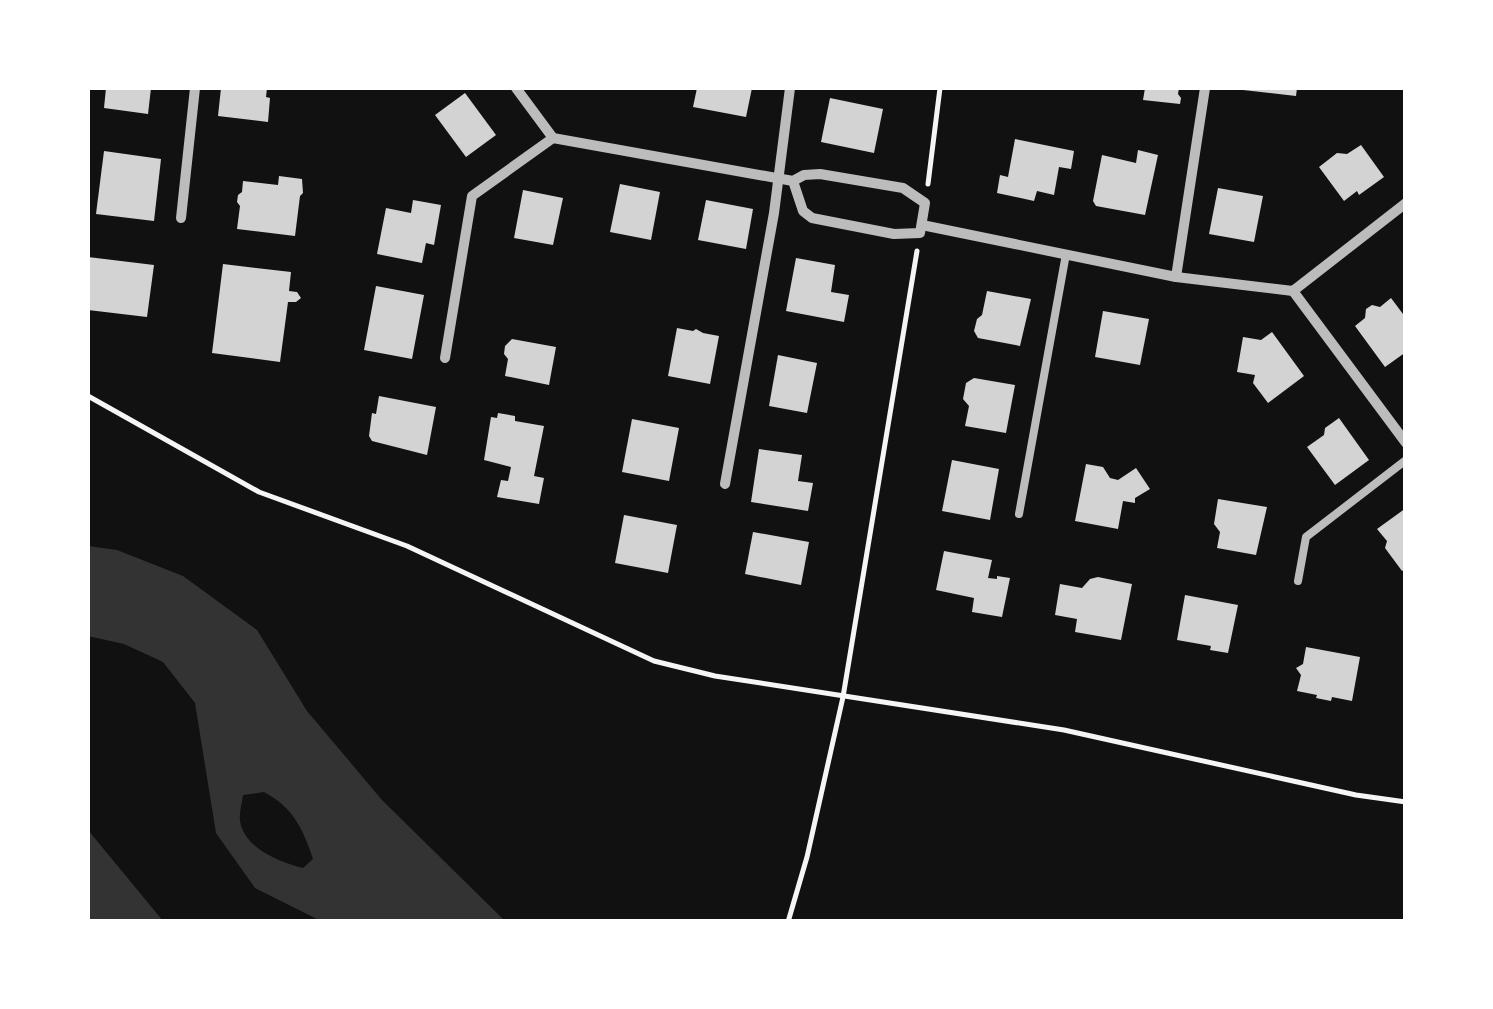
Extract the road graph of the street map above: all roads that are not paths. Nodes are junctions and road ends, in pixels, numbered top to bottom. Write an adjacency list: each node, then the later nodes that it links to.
1 (196, 88): 9 (street)
2 (516, 88): 5 (street)
3 (790, 88): 6 (street)
4 (1205, 88): 12 (street)
5 (552, 138): 6 (street); 14 (street)
6 (778, 177): 7 (street); 17 (street)
7 (793, 181): 10 (street); 10 (street)
8 (1406, 203): 13 (street)
9 (181, 218)
10 (921, 229): 11 (street)
11 (1066, 254): 12 (street); 18 (lane)
12 (1176, 277): 13 (street)
13 (1293, 291): 15 (street)
14 (445, 358)
15 (1406, 443)
16 (1406, 460): 19 (lane)
17 (725, 484)
18 (1019, 514)
19 (1298, 581)

